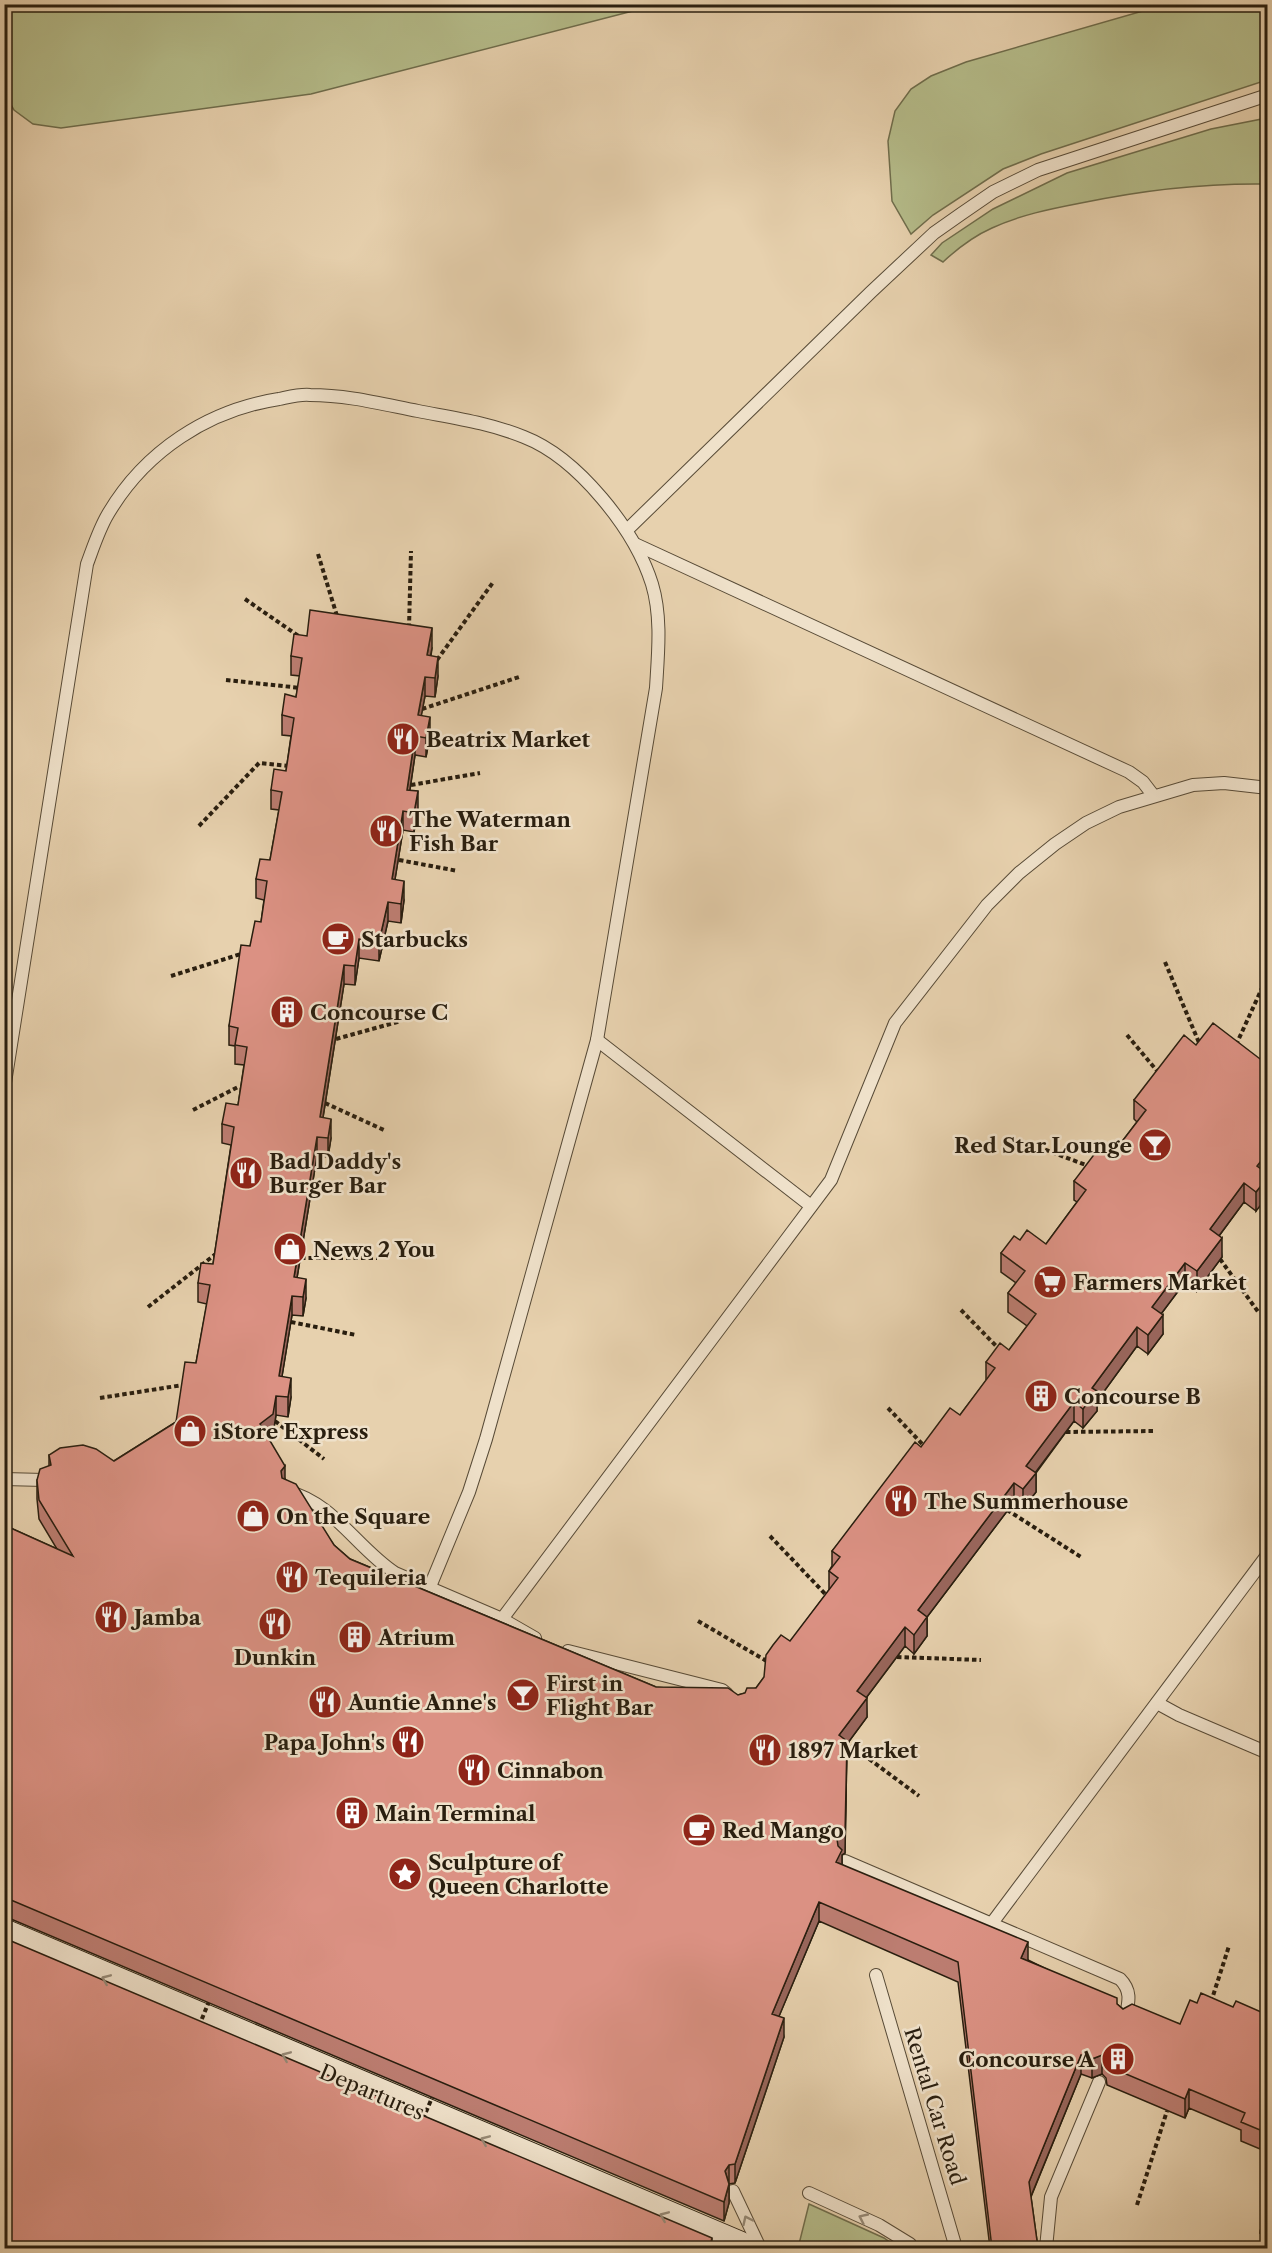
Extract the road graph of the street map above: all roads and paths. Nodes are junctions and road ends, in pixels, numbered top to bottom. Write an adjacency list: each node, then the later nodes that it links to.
1 (1268, 95): 2 (lane)
2 (627, 530): 3 (lane); 36 (lane)
3 (634, 544): 20 (lane); 31 (lane)
4 (411, 551): 9 (path)
5 (318, 554): 8 (path)
6 (494, 581): 11 (path)
7 (245, 598): 10 (path)
8 (339, 622)
9 (409, 632)
10 (308, 642)
11 (434, 664)
12 (519, 677): 15 (path)
13 (226, 680): 14 (path)
14 (301, 688)
15 (423, 709)
16 (290, 766): 21 (path)
17 (480, 773): 18 (path)
18 (411, 784)
19 (1268, 788): 20 (lane)
20 (1153, 795): 42 (lane)
21 (199, 826)
22 (399, 860): 23 (path)
23 (458, 871)
24 (253, 950): 27 (path)
25 (1165, 962): 33 (path)
26 (1268, 975): 32 (path)
27 (171, 976)
28 (401, 1022): 30 (path)
29 (1127, 1035): 34 (path)
30 (336, 1039)
31 (597, 1040): 42 (lane); 68 (lane)
32 (1236, 1046)
33 (1204, 1054)
34 (1161, 1076)
35 (244, 1088): 38 (path)
36 (4, 1089)
37 (325, 1103): 39 (path)
38 (193, 1110)
39 (386, 1131)
40 (1038, 1147): 41 (path)
41 (1097, 1169)
42 (811, 1206): 70 (lane)
43 (217, 1252): 47 (path)
44 (301, 1258): 45 (path)
45 (377, 1258)
46 (1220, 1259): 49 (path)
47 (148, 1307)
48 (961, 1310): 52 (path)
49 (1259, 1313)
50 (291, 1322): 51 (path)
51 (356, 1335)
52 (1006, 1355)
53 (184, 1385): 54 (path)
54 (100, 1398)
55 (888, 1408): 59 (path)
56 (275, 1421): 60 (path)
57 (1156, 1431): 58 (path)
58 (1066, 1432)
59 (932, 1454)
60 (324, 1459)
61 (4, 1479): 62 (lane)
62 (44, 1480)
63 (289, 1492): 68 (lane)
64 (1007, 1510): 67 (path)
65 (770, 1536): 69 (path)
66 (1268, 1554): 75 (lane)
67 (1081, 1557)
68 (429, 1589): 70 (lane)
69 (833, 1603)
70 (502, 1619): 76 (lane)
71 (698, 1621): 74 (path)
72 (897, 1658): 73 (path)
73 (981, 1660)
74 (773, 1665)
75 (1157, 1703): 78 (lane); 81 (lane)
76 (739, 1706)
77 (837, 1735): 79 (path)
78 (1268, 1754)
79 (919, 1796)
80 (845, 1861): 81 (lane)
81 (992, 1923): 87 (lane)
82 (4, 1936): 88 (main road, Departures, one-way to 82)
83 (1229, 1946): 86 (path)
84 (876, 1975): 101 (lane, Rental Car Road)
85 (214, 1989): 88 (path, bridge)
86 (1210, 2003)
87 (1125, 2020)
88 (199, 2025): 92 (main road, Departures, one-way to 88)
89 (1099, 2082): 102 (lane)
90 (438, 2083): 92 (path, bridge)
91 (1167, 2110): 96 (path)
92 (423, 2119): 98 (main road, Departures, one-way to 92)
93 (1268, 2187): 97 (path)
94 (733, 2191): 99 (lane, one-way to 94)
95 (809, 2193): 100 (lane, one-way to 95)
96 (1137, 2205)
97 (1261, 2234)
98 (739, 2248)
99 (760, 2248)
100 (911, 2248)
101 (956, 2248)
102 (1046, 2248)

